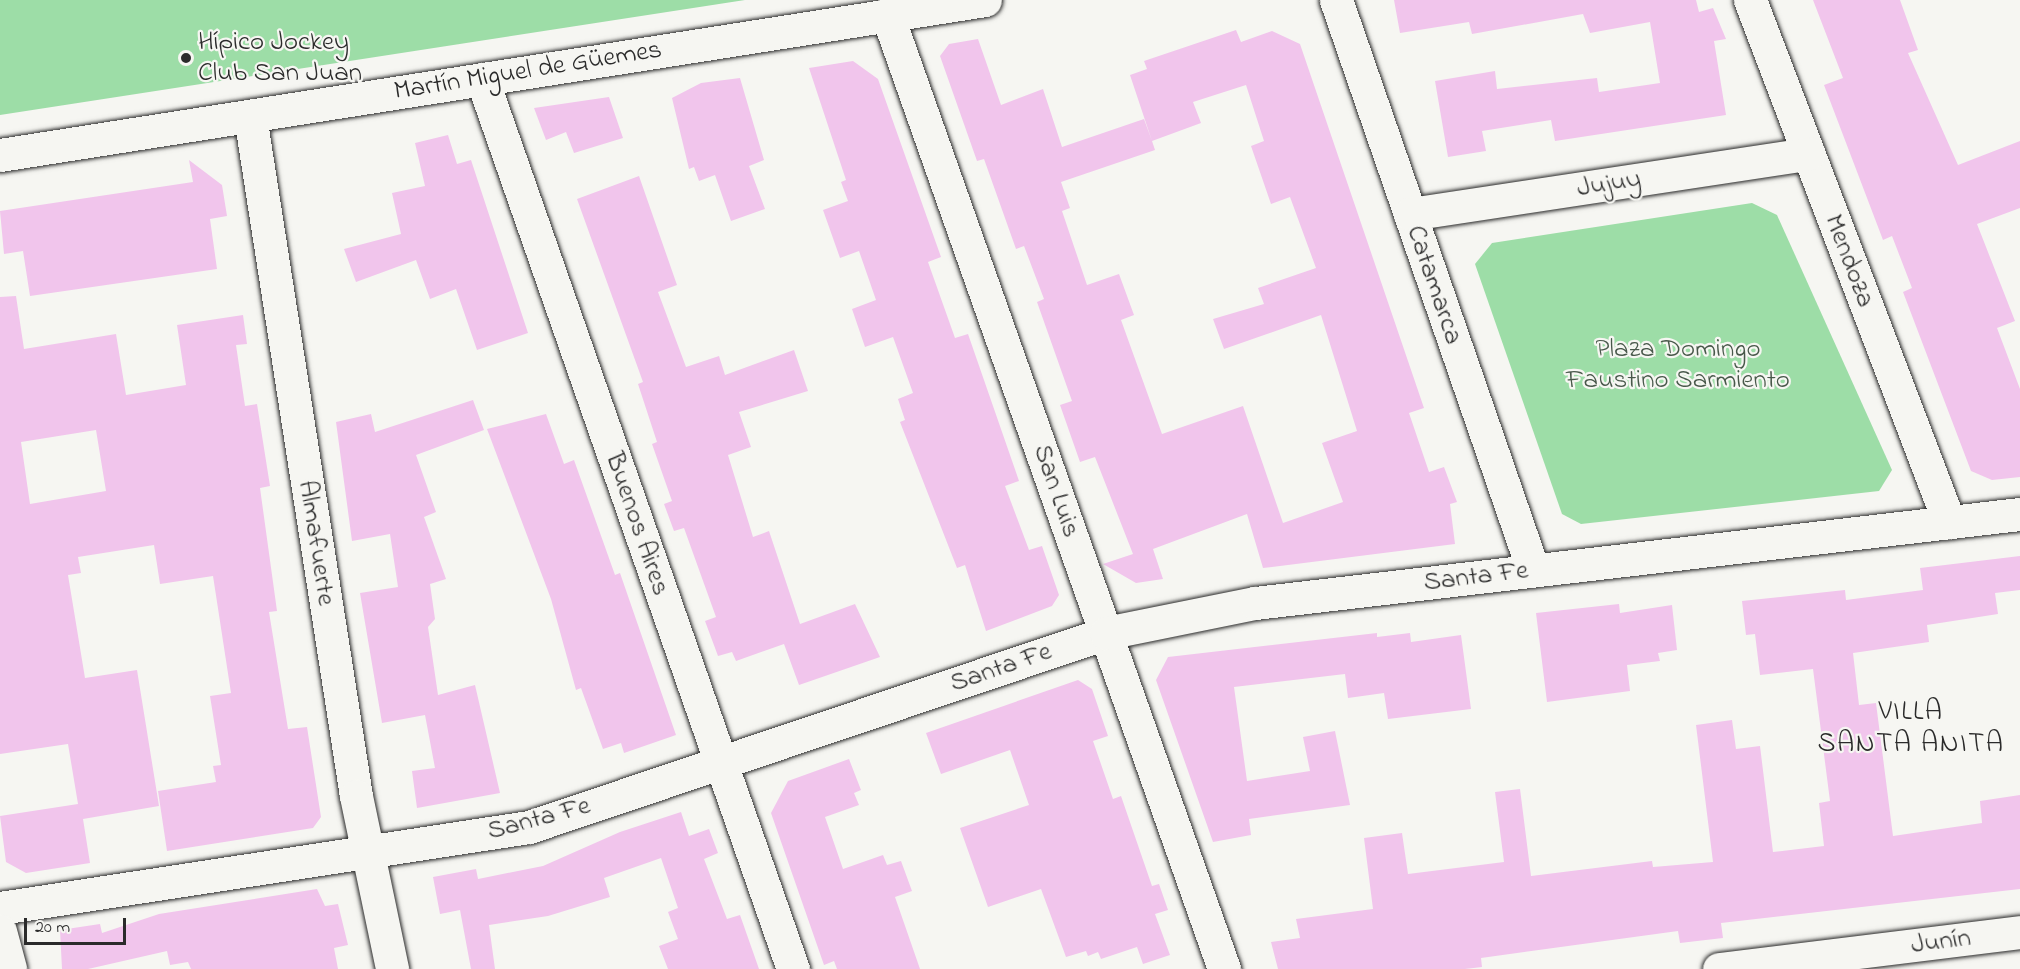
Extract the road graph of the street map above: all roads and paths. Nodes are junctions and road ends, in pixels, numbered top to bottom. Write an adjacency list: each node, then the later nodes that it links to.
1 (985, 0): 4 (street, Martín Miguel de Güemes)
2 (1336, 0): 9 (street, Catamarca)
3 (1750, 0): 7 (street, Mendoza)
4 (888, 14): 5 (street, Martín Miguel de Güemes); 13 (street, San Luis)
5 (482, 79): 6 (street, Martín Miguel de Güemes); 14 (street, Buenos Aires)
6 (250, 116): 8 (street, Martín Miguel de Güemes); 15 (street, Almafuerte)
7 (1809, 154): 9 (street, Jujuy); 11 (street, Mendoza)
8 (0, 155)
9 (1410, 214): 12 (street, Catamarca)
10 (2020, 514): 11 (street, Santa Fe)
11 (1949, 522): 12 (street, Santa Fe)
12 (1533, 570): 13 (street, Santa Fe)
13 (1106, 633): 14 (street, Santa Fe); 22 (street, San Luis)
14 (720, 762): 15 (street, Santa Fe); 21 (street, Buenos Aires)
15 (368, 853): 16 (street, Santa Fe); 20 (street, Almafuerte)
16 (0, 908)
17 (0, 931): 19 (street)
18 (2020, 932): 23 (street, Junín)
19 (10, 969)
20 (392, 969)
21 (793, 969)
22 (1224, 969)
23 (1719, 969)

